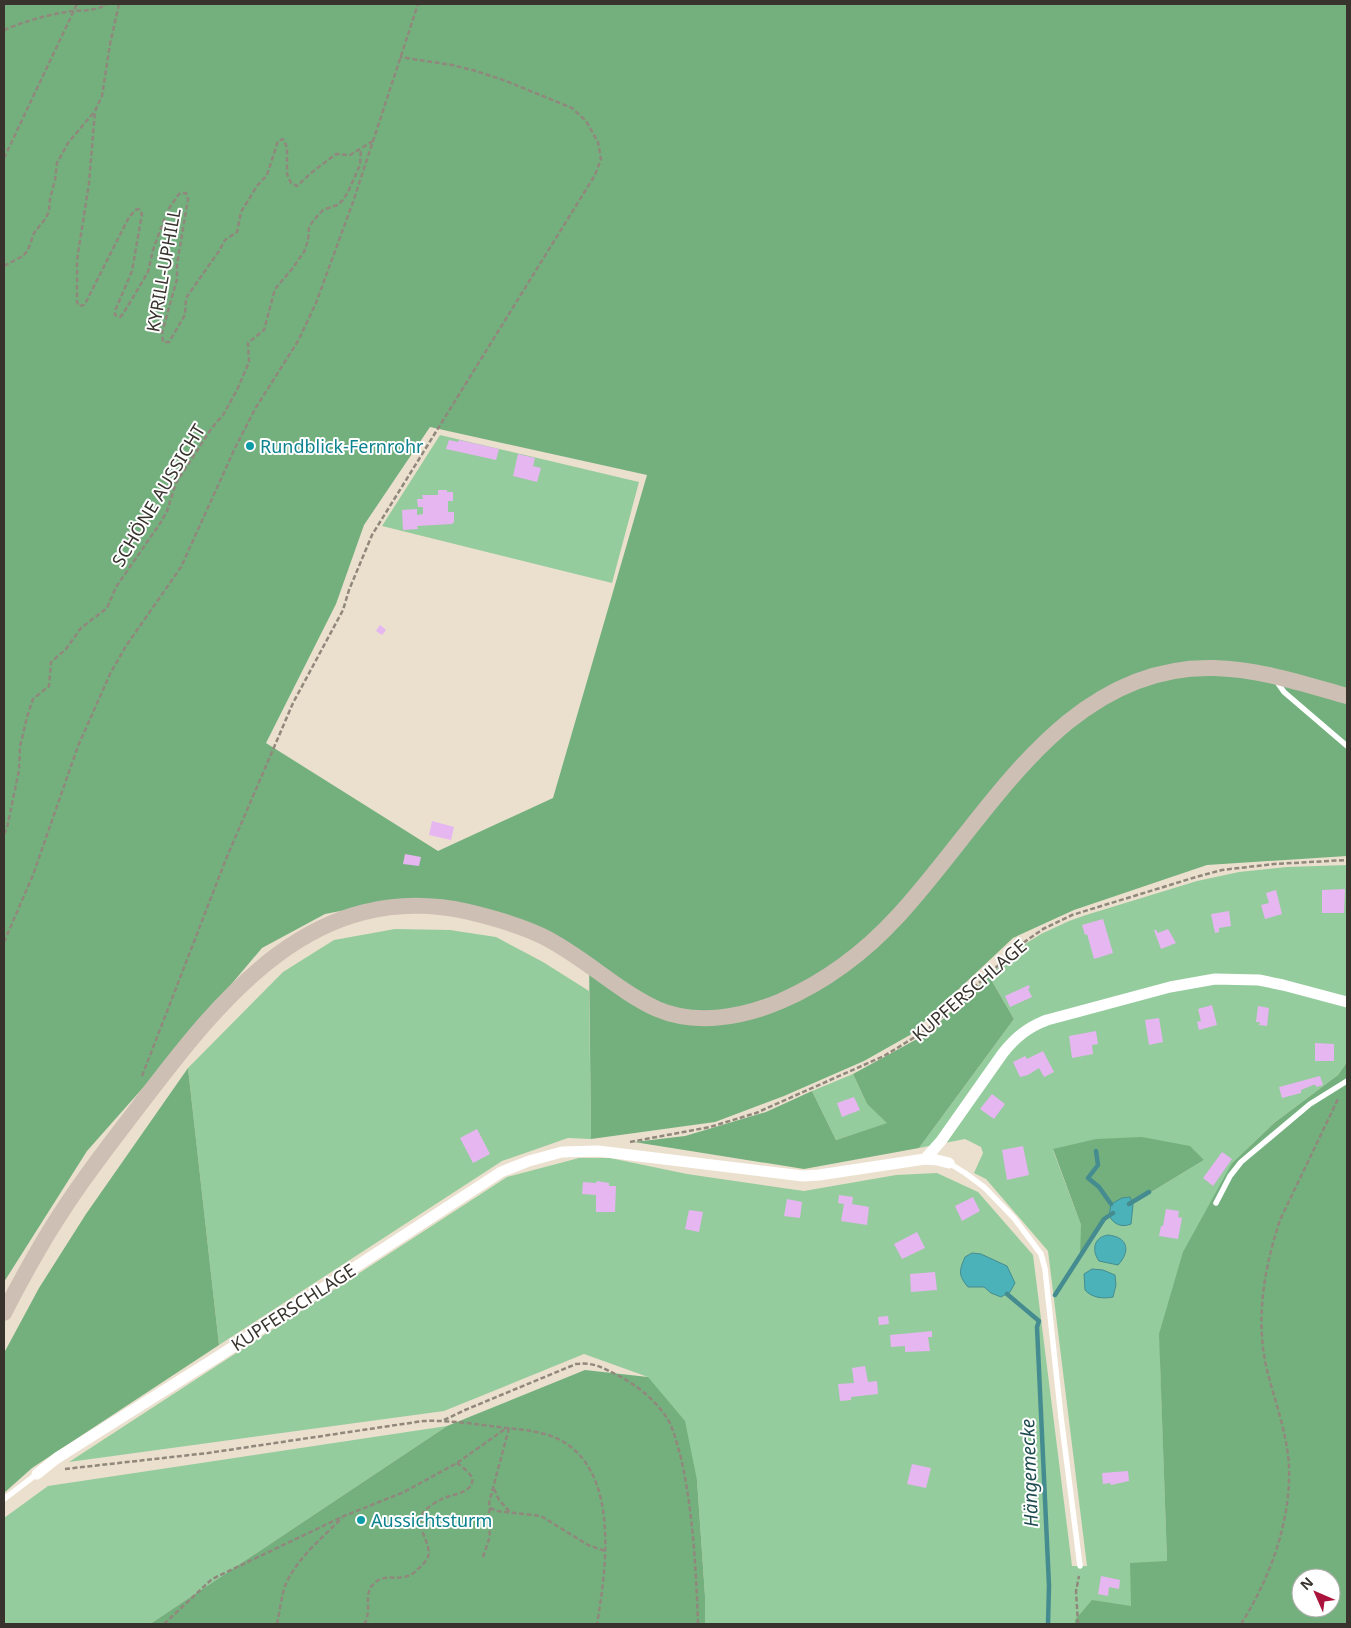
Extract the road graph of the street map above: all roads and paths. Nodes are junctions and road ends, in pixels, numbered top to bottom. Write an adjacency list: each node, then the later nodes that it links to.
1 (77, 4): 5 (path)
2 (107, 4): 5 (path)
3 (119, 4): 8 (path)
4 (418, 4): 7 (path)
5 (74, 11): 6 (path); 11 (path)
6 (4, 30)
7 (400, 57): 9 (path); 21 (path)
8 (95, 111): 10 (path, KYRILL-UPHILL); 12 (path)
9 (373, 141): 10 (path); 18 (path)
10 (361, 149): 16 (path, SCHÖNE AUSSICHT)
11 (4, 158)
12 (4, 266)
13 (1272, 675): 14 (main road); 15 (lane); 21 (main road)
14 (1347, 696)
15 (1347, 746)
16 (4, 834)
17 (1347, 860): 23 (path, KUPFERSCHLAGE)
18 (4, 942)
19 (1347, 1002): 24 (street)
20 (1347, 1081): 26 (lane)
21 (147, 1096): 27 (main road)
22 (1339, 1098): 47 (path)
23 (627, 1143)
24 (925, 1159): 25 (street, KUPFERSCHLAGE); 32 (street, KUPFERSCHLAGE)
25 (948, 1164): 40 (lane)
26 (1216, 1204)
27 (4, 1313)
28 (444, 1420): 29 (path); 31 (path); 45 (path)
29 (507, 1428): 30 (path); 33 (path); 38 (path)
30 (457, 1463): 37 (path); 43 (path)
31 (62, 1470)
32 (37, 1474): 34 (lane, KUPFERSCHLAGE)
33 (493, 1488): 35 (path); 36 (path)
34 (4, 1499)
35 (490, 1508): 36 (path); 39 (path)
36 (511, 1513): 38 (path)
37 (344, 1516): 41 (path); 42 (path)
38 (605, 1551): 44 (path)
39 (483, 1557)
40 (1080, 1566): 46 (path)
41 (164, 1624)
42 (277, 1624)
43 (364, 1624)
44 (597, 1624)
45 (698, 1624)
46 (1078, 1624)
47 (1241, 1624)

